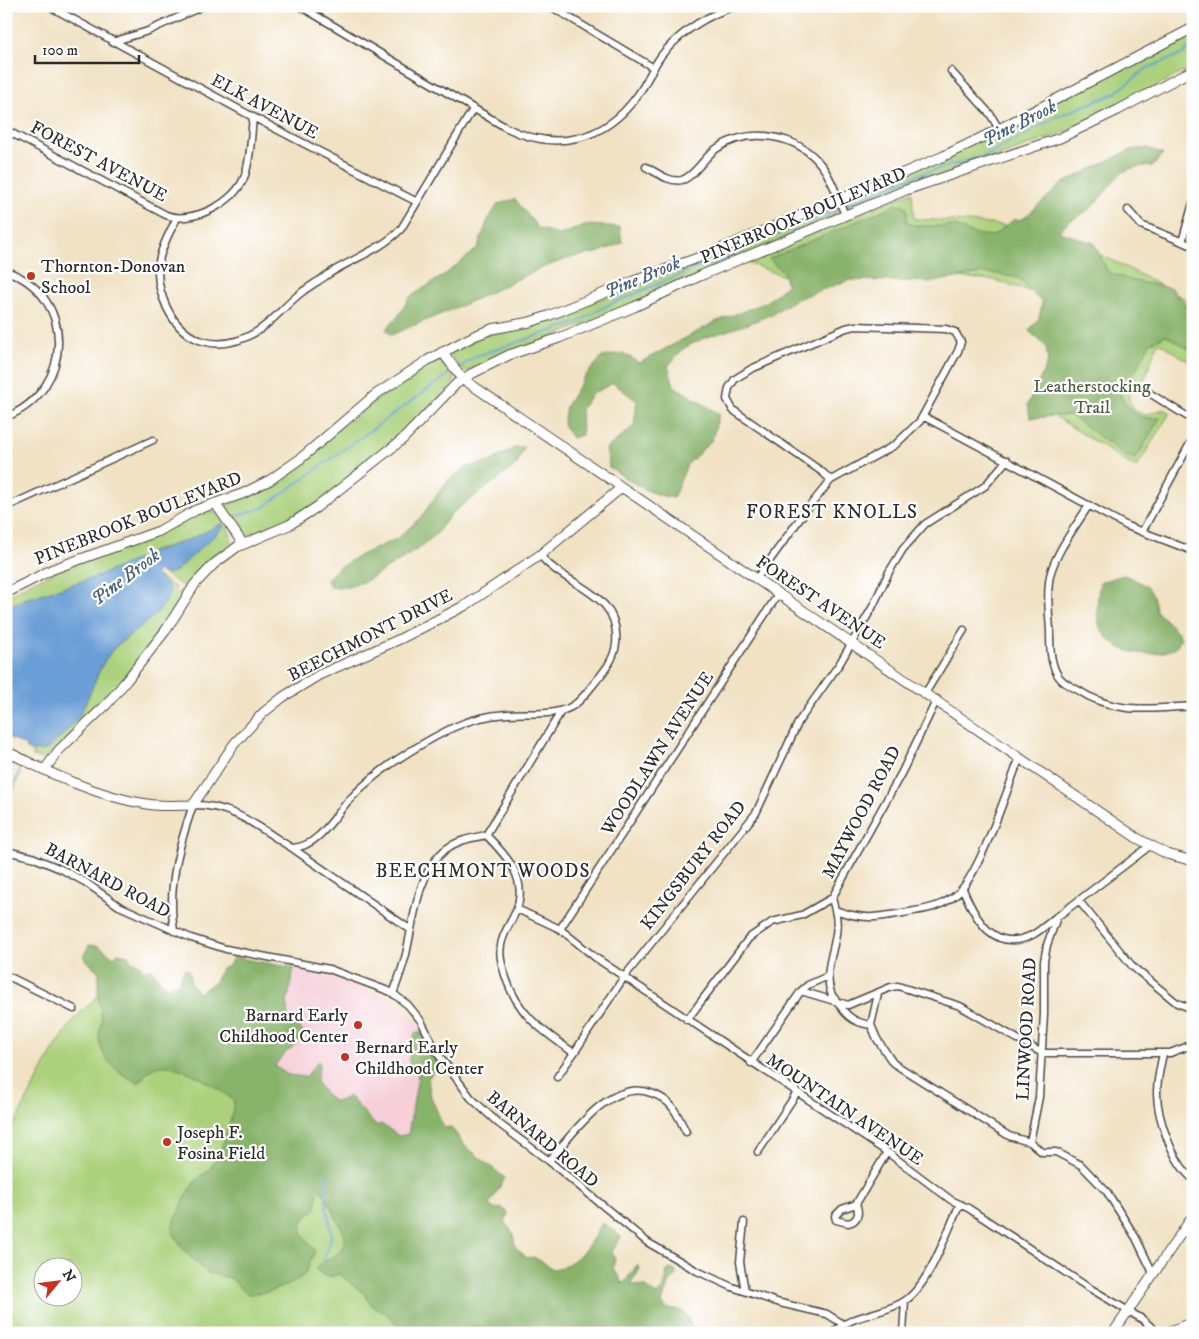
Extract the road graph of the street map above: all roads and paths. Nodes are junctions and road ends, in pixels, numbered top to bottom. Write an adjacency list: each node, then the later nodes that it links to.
1 (49, 6): 7 (street, ELK AVENUE)
2 (203, 6): 7 (street)
3 (300, 6): 11 (street)
4 (550, 6): 8 (street)
5 (735, 6): 8 (street)
6 (1193, 28): 13 (street, PINEBROOK BOULEVARD)
7 (112, 42): 12 (street, ELK AVENUE)
8 (654, 68): 11 (street)
9 (951, 71): 13 (street)
10 (1192, 72): 20 (street, PINEBROOK BOULEVARD)
11 (473, 109): 17 (street)
12 (253, 117): 17 (street, ELK AVENUE); 21 (street)
13 (999, 129): 16 (street, PINEBROOK BOULEVARD)
14 (6, 130): 21 (street, FOREST AVENUE)
15 (646, 167): 16 (street)
16 (839, 200): 20 (street); 25 (street, PINEBROOK BOULEVARD)
17 (417, 202): 21 (street)
18 (1193, 203): 22 (street)
19 (1128, 210): 22 (street)
20 (845, 215): 26 (street, PINEBROOK BOULEVARD)
21 (177, 218)
22 (1182, 242): 23 (street)
23 (1193, 246)
24 (6, 271): 29 (street)
25 (442, 352): 26 (street, FOREST AVENUE); 36 (street, PINEBROOK BOULEVARD)
26 (463, 379): 35 (street, FOREST AVENUE); 40 (street, PINEBROOK BOULEVARD)
27 (1146, 391): 30 (street)
28 (923, 416): 33 (street); 34 (street); 34 (street)
29 (6, 417)
30 (1193, 420)
31 (1193, 438): 39 (street)
32 (153, 440): 38 (street)
33 (1007, 460): 37 (street); 47 (street, KINGSBURY ROAD)
34 (831, 480): 43 (street)
35 (621, 488): 42 (street, BEECHMONT DRIVE); 43 (street, FOREST AVENUE)
36 (215, 503): 40 (street); 44 (street, PINEBROOK BOULEVARD)
37 (1089, 505): 39 (street); 50 (street)
38 (6, 506)
39 (1142, 532): 41 (street)
40 (243, 544): 54 (street, PINEBROOK BOULEVARD)
41 (1193, 551)
42 (540, 555): 51 (street); 55 (street, BEECHMONT DRIVE)
43 (757, 578): 45 (street, FOREST AVENUE)
44 (6, 593)
45 (779, 593): 47 (street, FOREST AVENUE); 67 (street, WOODLAWN AVENUE)
46 (964, 630): 48 (street)
47 (851, 642): 48 (street, FOREST AVENUE); 72 (street, KINGSBURY ROAD)
48 (926, 692): 49 (street, FOREST AVENUE)
49 (936, 699): 53 (street, FOREST AVENUE); 62 (street, MAYWOOD ROAD)
50 (1193, 706)
51 (562, 710): 56 (street); 58 (street)
52 (6, 751): 54 (street)
53 (1020, 757): 57 (street, FOREST AVENUE); 61 (street)
54 (45, 769): 55 (street)
55 (193, 805): 58 (street); 69 (street)
56 (486, 835): 64 (street); 68 (street)
57 (1150, 845): 60 (street, FOREST AVENUE); 63 (street)
58 (292, 848): 68 (street)
59 (6, 851): 69 (street, BARNARD ROAD)
60 (1193, 861)
61 (963, 889): 65 (street); 66 (street)
62 (832, 898): 65 (street); 79 (street, MAYWOOD ROAD)
63 (1079, 901): 66 (street); 77 (street)
64 (517, 909): 67 (street, MOUNTAIN AVENUE); 82 (street)
65 (835, 910): 71 (street)
66 (1057, 917): 83 (street, LINWOOD ROAD)
67 (560, 929): 72 (street, MOUNTAIN AVENUE)
68 (411, 930): 74 (street)
69 (174, 931): 74 (street, BARNARD ROAD)
70 (6, 975): 78 (street)
71 (828, 976): 73 (street); 76 (street)
72 (624, 977): 79 (street, MOUNTAIN AVENUE); 82 (street, KINGSBURY ROAD)
73 (801, 991): 76 (street); 85 (street)
74 (393, 994): 92 (street, BARNARD ROAD)
75 (878, 994): 76 (street); 80 (street); 83 (street)
76 (840, 1004): 80 (street)
77 (1193, 1009)
78 (74, 1010)
79 (687, 1020): 85 (street, MOUNTAIN AVENUE)
80 (871, 1025): 89 (street)
81 (1193, 1041): 84 (street)
82 (574, 1053): 86 (street, KINGSBURY ROAD)
83 (1042, 1053): 84 (street); 89 (street, LINWOOD ROAD)
84 (1163, 1054): 93 (street)
85 (751, 1062): 87 (street, MOUNTAIN AVENUE)
86 (557, 1077)
87 (796, 1094): 90 (street); 91 (street, MOUNTAIN AVENUE)
88 (686, 1132): 92 (street)
89 (1030, 1142): 98 (street)
90 (758, 1152)
91 (888, 1152): 94 (street); 95 (street, MOUNTAIN AVENUE)
92 (549, 1161): 99 (street, BARNARD ROAD)
93 (1193, 1179)
94 (856, 1204)
95 (960, 1204): 100 (street); 101 (street, MOUNTAIN AVENUE)
96 (1193, 1216): 98 (street)
97 (744, 1222): 99 (street)
98 (1153, 1273): 101 (street)
99 (745, 1291): 103 (street, BARNARD ROAD)
100 (905, 1302): 103 (street); 105 (street)
101 (1128, 1310): 106 (street); 107 (street, MOUNTAIN AVENUE)
102 (1193, 1322): 108 (street)
103 (843, 1324): 104 (street)
104 (833, 1333)
105 (903, 1333)
106 (1114, 1333)
107 (1158, 1333)
108 (1165, 1333)

